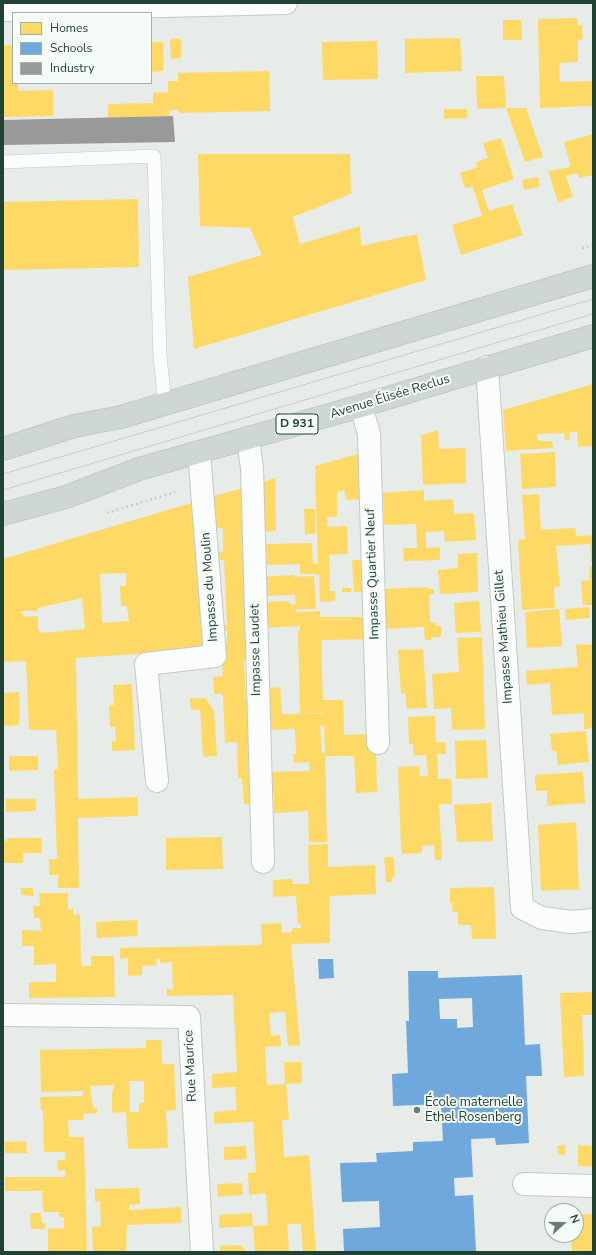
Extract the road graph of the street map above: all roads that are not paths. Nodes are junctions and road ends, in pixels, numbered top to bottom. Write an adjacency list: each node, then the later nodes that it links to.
1 (286, 3): 2 (street)
2 (111, 5): 3 (street)
3 (3, 10)
4 (3, 162): 8 (lane)
5 (593, 276): 8 (main road)
6 (593, 336): 7 (main road, Avenue Élisée Reclus / D 931)
7 (486, 367): 9 (main road, Avenue Élisée Reclus / D 931); 17 (street, Impasse Mathieu Gillet)
8 (165, 404): 11 (main road)
9 (361, 406): 10 (main road, Avenue Élisée Reclus / D 931); 14 (street, Impasse Quartier Neuf)
10 (248, 438): 12 (main road, Avenue Élisée Reclus / D 931); 16 (street, Impasse Laudet)
11 (3, 449)
12 (199, 452): 13 (main road, Avenue Élisée Reclus / D 931); 15 (street, Impasse du Moulin)
13 (3, 514)
14 (378, 743)
15 (157, 781)
16 (263, 862)
17 (593, 920)
18 (3, 1015): 21 (street, Rue Maurice)
19 (524, 1184): 20 (street)
20 (593, 1186)
21 (202, 1252)

